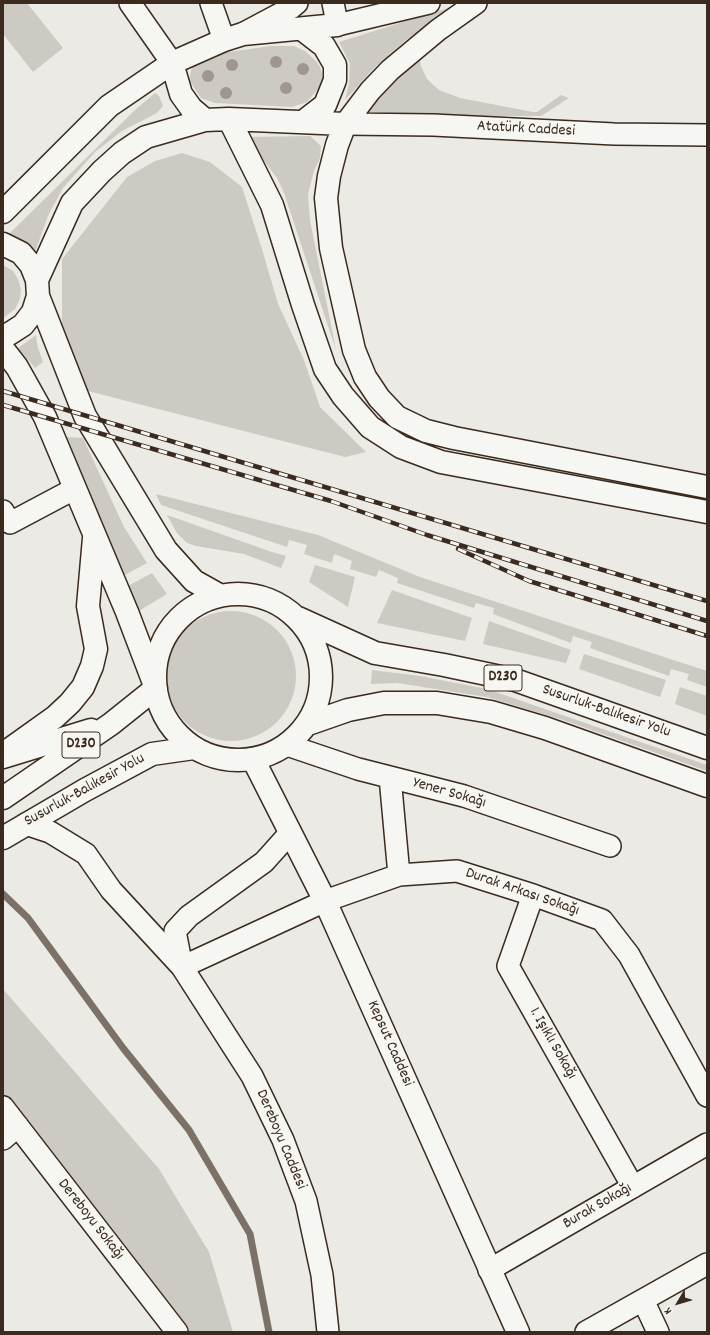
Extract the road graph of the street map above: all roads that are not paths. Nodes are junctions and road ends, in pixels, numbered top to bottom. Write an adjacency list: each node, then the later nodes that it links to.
1 (130, 3): 9 (street)
2 (211, 3): 8 (street)
3 (297, 3): 8 (street)
4 (429, 3): 6 (street)
5 (476, 3): 13 (street)
6 (335, 14): 7 (main road)
7 (302, 29): 8 (main road); 12 (main road)
8 (233, 37): 9 (main road)
9 (172, 63): 11 (main road); 15 (main road)
10 (230, 119): 11 (main road); 12 (main road); 23 (main road)
11 (204, 120): 17 (main road)
12 (303, 122): 13 (main road)
13 (345, 124): 14 (street, Atatürk Caddesi); 20 (main road)
14 (707, 135)
15 (3, 212)
16 (3, 244): 17 (main road)
17 (38, 288): 18 (main road); 25 (main road)
18 (3, 336)
19 (3, 349): 21 (main road)
20 (707, 487)
21 (74, 489): 22 (street); 24 (main road)
22 (3, 511)
23 (707, 512)
24 (94, 535): 27 (main road); 33 (main road)
25 (219, 595): 26 (main road); 27 (main road)
26 (297, 618): 29 (main road); 32 (main road, Susurluk-Balıkesir Yolu / D230)
27 (155, 685): 28 (main road, D230); 31 (main road)
28 (112, 724): 33 (main road); 37 (main road, D230)
29 (308, 724): 30 (main road); 36 (main road, D230)
30 (287, 745): 34 (main road); 35 (street, Yener Sokağı)
31 (194, 748): 34 (main road); 38 (main road, Susurluk-Balıkesir Yolu / D230)
32 (707, 748)
33 (3, 755)
34 (253, 759): 39 (main road, Kepsut Caddesi)
35 (390, 777): 41 (street, Yener Sokağı); 42 (street)
36 (707, 786)
37 (3, 798)
38 (26, 824): 40 (main road, Susurluk-Balıkesir Yolu / D230); 45 (street)
39 (290, 833): 44 (main road, Kepsut Caddesi); 45 (street)
40 (3, 838)
41 (610, 846)
42 (399, 875): 43 (street, Durak Arkası Sokağı); 44 (street, Durak Arkası Sokağı)
43 (533, 895): 46 (street, Durak Arkası Sokağı); 50 (street, 1. Işıklı Sokağı)
44 (325, 901): 45 (street, Durak Arkası Sokağı); 52 (main road, Kepsut Caddesi)
45 (182, 967): 55 (street, Dereboyu Caddesi)
46 (707, 1096)
47 (3, 1107): 48 (street, Dereboyu Sokağı)
48 (10, 1132): 54 (street, Dereboyu Sokağı)
49 (707, 1144): 50 (street, Burak Sokağı)
50 (633, 1187): 52 (street, Burak Sokağı)
51 (707, 1264): 53 (street)
52 (489, 1270): 56 (main road, Kepsut Caddesi)
53 (643, 1300): 57 (street); 58 (street)
54 (177, 1332)
55 (328, 1332)
56 (518, 1332)
57 (586, 1332)
58 (658, 1332)

